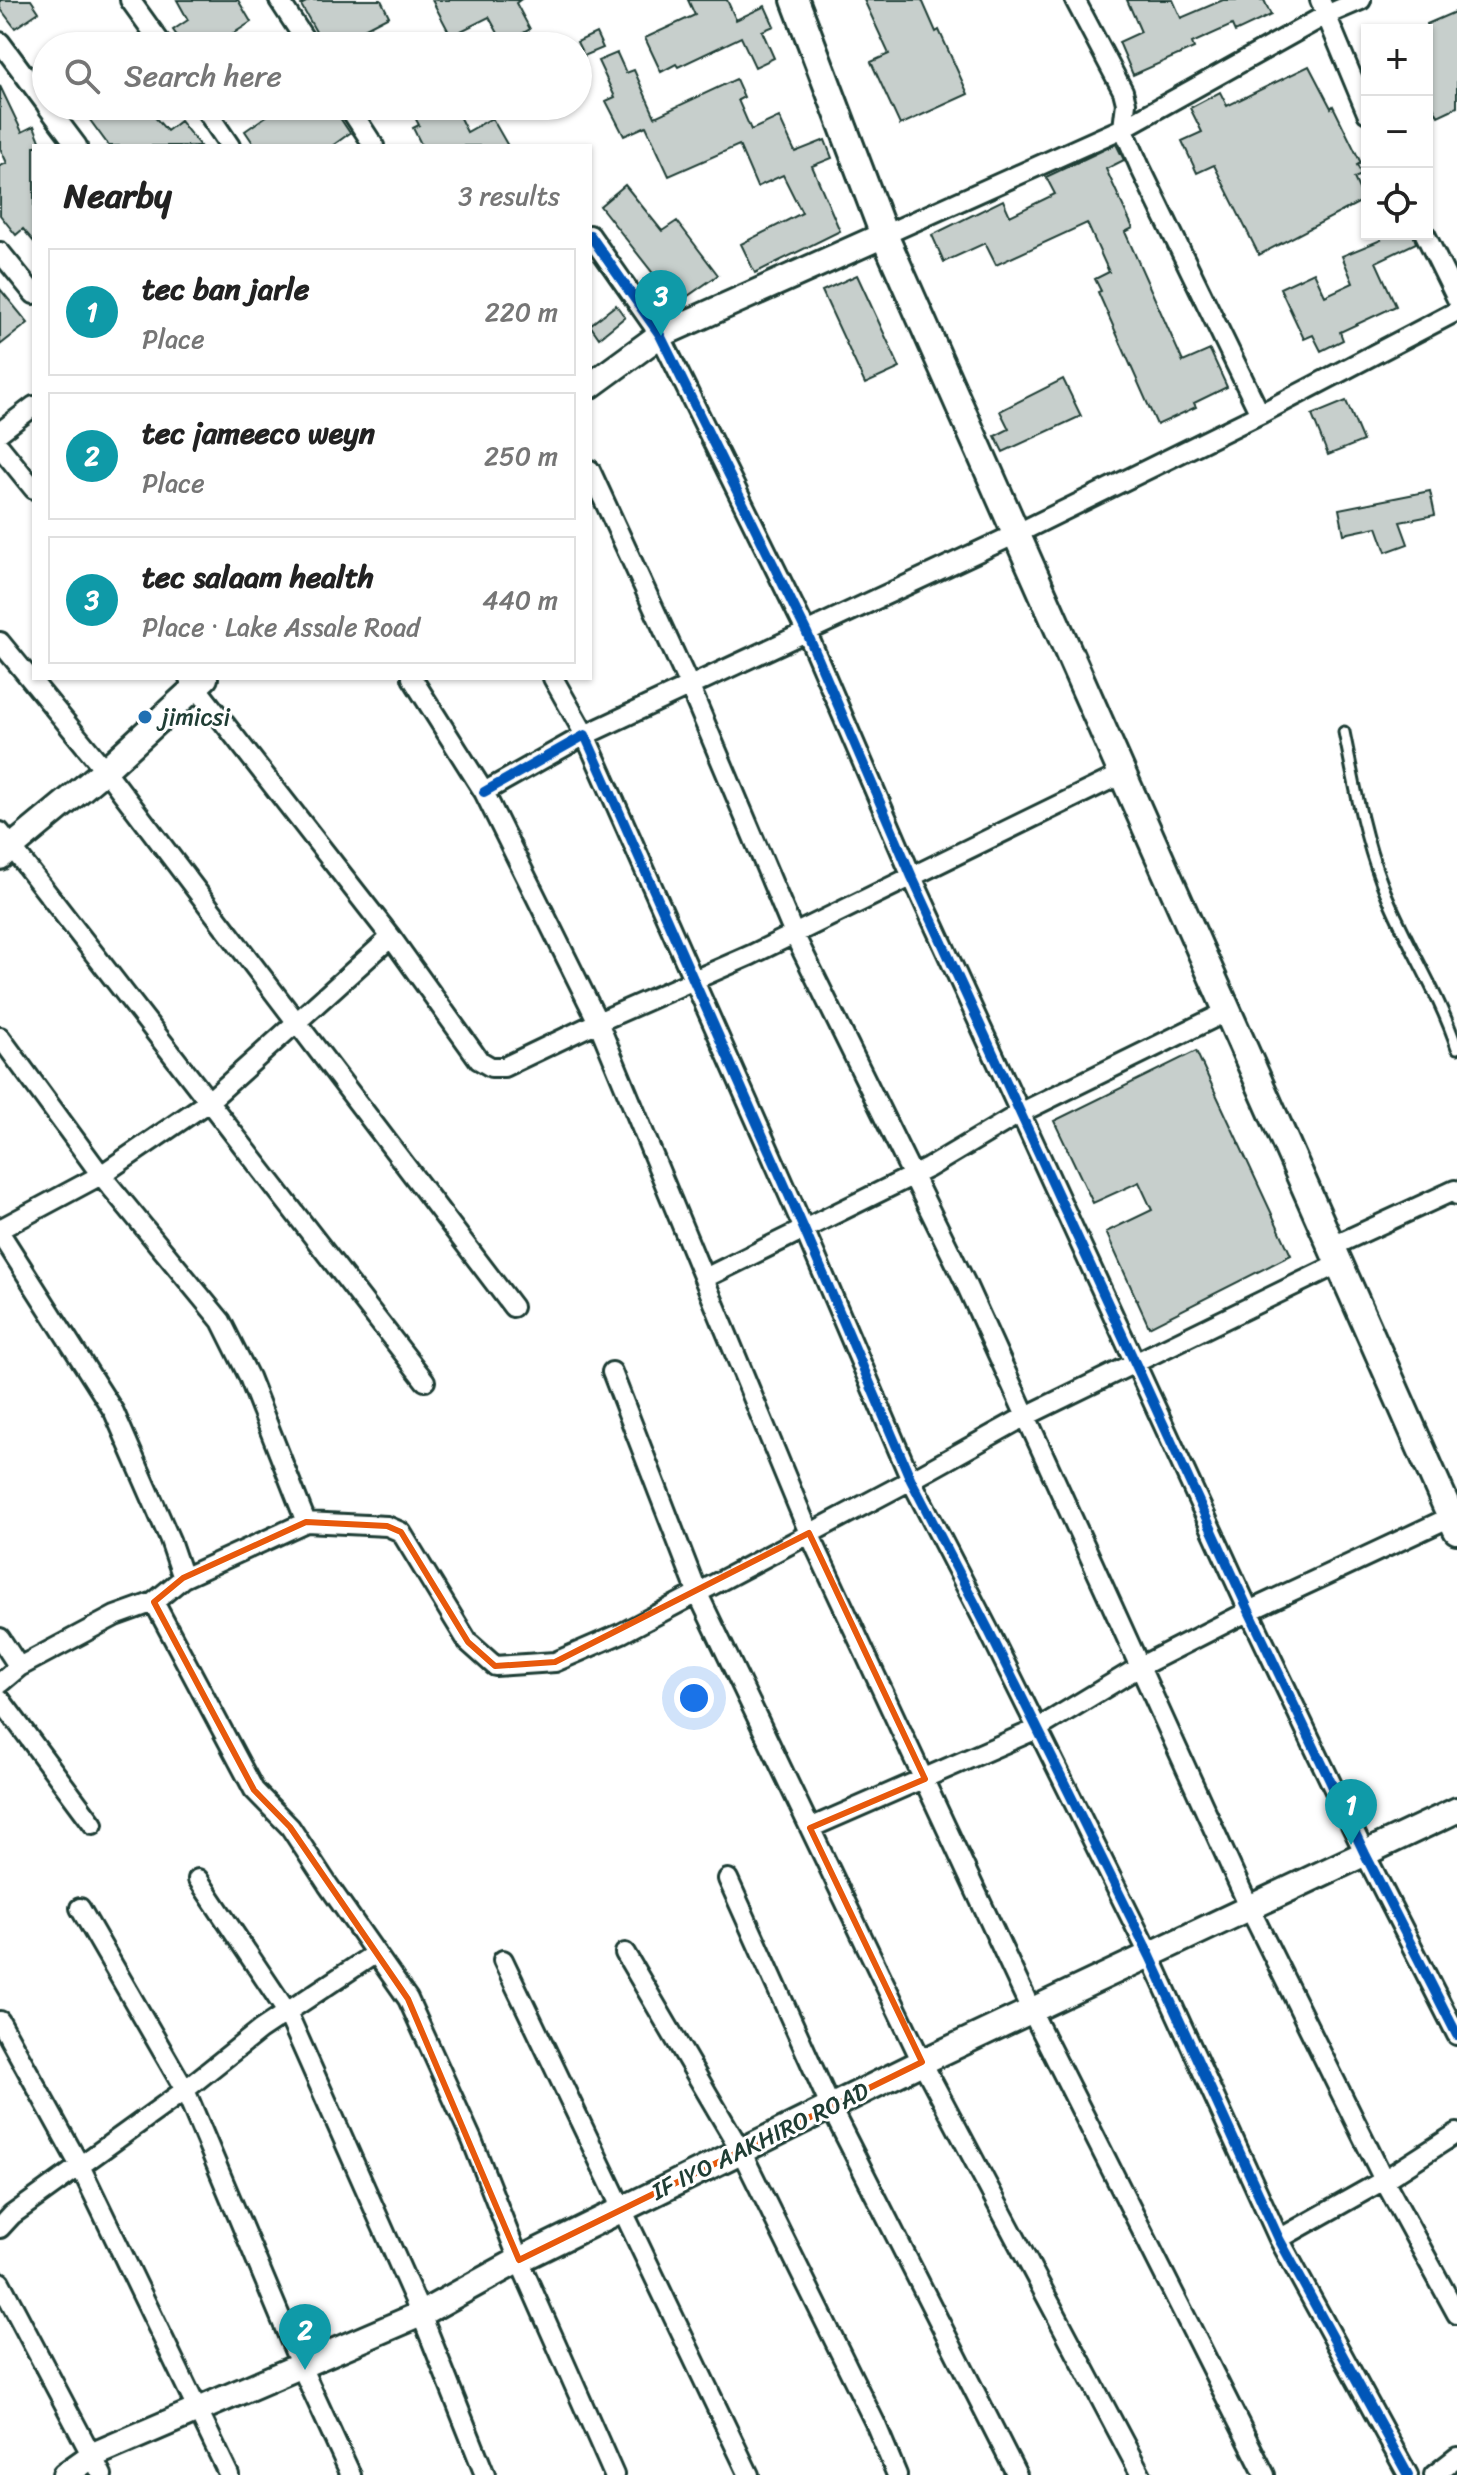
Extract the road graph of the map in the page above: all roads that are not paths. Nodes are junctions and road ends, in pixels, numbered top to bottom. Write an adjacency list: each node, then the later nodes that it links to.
1 (130, 0): 7 (street)
2 (279, 0): 8 (street)
3 (795, 0): 19 (main road)
4 (1075, 0): 15 (street)
5 (1361, 0): 6 (street)
6 (1323, 8): 11 (street); 15 (street)
7 (153, 32)
8 (300, 32)
9 (0, 42): 10 (street)
10 (32, 85)
11 (1361, 99)
12 (58, 120): 16 (street)
13 (212, 120): 17 (street)
14 (357, 120): 18 (street)
15 (1123, 128): 19 (street); 29 (street)
16 (76, 144)
17 (229, 144)
18 (373, 144)
19 (884, 235): 26 (street); 34 (main road)
20 (592, 238): 26 (street)
21 (1428, 240): 24 (street)
22 (0, 252): 23 (street)
23 (32, 292)
24 (1457, 299)
25 (1457, 311): 29 (street)
26 (660, 335): 27 (street); 35 (street)
27 (592, 385)
28 (32, 408): 30 (street)
29 (1260, 414): 34 (street)
30 (0, 432)
31 (0, 447): 33 (street)
32 (592, 474): 40 (street)
33 (32, 487)
34 (1016, 534): 35 (street); 44 (main road)
35 (807, 633): 40 (street); 47 (street)
36 (0, 642): 43 (street)
37 (413, 680): 45 (street)
38 (554, 680): 42 (street)
39 (197, 681): 43 (street); 49 (street)
40 (689, 685): 42 (street); 48 (street)
41 (1344, 732): 55 (lane)
42 (585, 735): 45 (street); 50 (street)
43 (105, 770): 46 (street); 53 (street)
44 (1124, 773): 47 (street); 51 (main road)
45 (484, 792): 52 (street)
46 (4, 846): 56 (street)
47 (912, 877): 48 (street); 57 (street)
48 (794, 934): 50 (street); 59 (street)
49 (391, 937): 52 (street); 53 (street)
50 (692, 981): 52 (street); 61 (street)
51 (1228, 1011): 57 (street); 63 (main road)
52 (598, 1022): 64 (street)
53 (296, 1024): 56 (street); 65 (street)
54 (0, 1037): 58 (street)
55 (1457, 1048)
56 (208, 1102): 58 (street); 68 (street)
57 (1022, 1112): 59 (street); 66 (street)
58 (101, 1175): 62 (street); 72 (street)
59 (913, 1175): 61 (street); 69 (street)
60 (1456, 1190): 63 (street)
61 (804, 1229): 64 (street); 70 (street)
62 (0, 1231): 74 (street)
63 (1335, 1256): 66 (street); 71 (main road)
64 (705, 1278): 73 (street)
65 (513, 1307)
66 (1134, 1362): 69 (street); 77 (street)
67 (612, 1372): 75 (street)
68 (425, 1381)
69 (1024, 1417): 70 (street); 79 (street)
70 (911, 1480): 73 (street); 83 (street)
71 (1455, 1520): 77 (street)
72 (306, 1522): 74 (street); 75 (street)
73 (809, 1533): 75 (street); 84 (street)
74 (183, 1578): 76 (street)
75 (698, 1594): 87 (street)
76 (154, 1602): 80 (street); 93 (street)
77 (1249, 1611): 79 (street); 88 (street)
78 (0, 1638): 80 (street)
79 (1141, 1666): 83 (street); 92 (street)
80 (19, 1667): 81 (street)
81 (0, 1683)
82 (0, 1699): 86 (street)
83 (1037, 1729): 84 (street); 95 (street)
84 (925, 1779): 87 (street); 98 (street)
85 (1457, 1810): 88 (street, IF IYO AAKHIRO ROAD)
86 (93, 1824)
87 (810, 1828): 101 (street)
88 (1365, 1854): 92 (street, IF IYO AAKHIRO ROAD); 100 (street)
89 (198, 1879): 97 (street)
90 (728, 1879): 103 (street)
91 (80, 1908): 102 (street)
92 (1250, 1909): 95 (street, IF IYO AAKHIRO ROAD); 107 (street)
93 (376, 1953): 97 (street); 111 (street)
94 (625, 1953): 105 (street)
95 (1150, 1956): 98 (street, IF IYO AAKHIRO ROAD); 110 (street)
96 (503, 1960): 108 (street)
97 (287, 2012): 102 (street); 113 (street)
98 (1032, 2012): 101 (street, IF IYO AAKHIRO ROAD); 128 (street)
99 (0, 2021): 106 (street)
100 (1457, 2035)
101 (922, 2062): 103 (street, IF IYO AAKHIRO ROAD); 127 (street)
102 (185, 2090): 106 (street); 115 (street)
103 (831, 2108): 105 (street, IF IYO AAKHIRO ROAD); 126 (street)
104 (1457, 2133): 107 (street)
105 (741, 2151): 108 (street, IF IYO AAKHIRO ROAD); 125 (street)
106 (80, 2166): 109 (street); 116 (street)
107 (1384, 2180): 110 (street); 114 (street)
108 (622, 2208): 111 (street, IF IYO AAKHIRO ROAD); 124 (street)
109 (0, 2228)
110 (1279, 2239): 129 (street)
111 (519, 2260): 113 (street, IF IYO AAKHIRO ROAD); 123 (street)
112 (0, 2282): 118 (street)
113 (421, 2314): 115 (street, IF IYO AAKHIRO ROAD); 122 (street)
114 (1457, 2314)
115 (300, 2364): 116 (street, IF IYO AAKHIRO ROAD); 121 (street)
116 (199, 2409): 118 (street, IF IYO AAKHIRO ROAD); 120 (street)
117 (1457, 2457): 130 (street)
118 (97, 2465): 119 (street, IF IYO AAKHIRO ROAD)
119 (65, 2475)
120 (229, 2475)
121 (351, 2475)
122 (485, 2475)
123 (614, 2475)
124 (749, 2475)
125 (897, 2475)
126 (1017, 2475)
127 (1141, 2475)
128 (1265, 2475)
129 (1408, 2475)
130 (1434, 2475)

